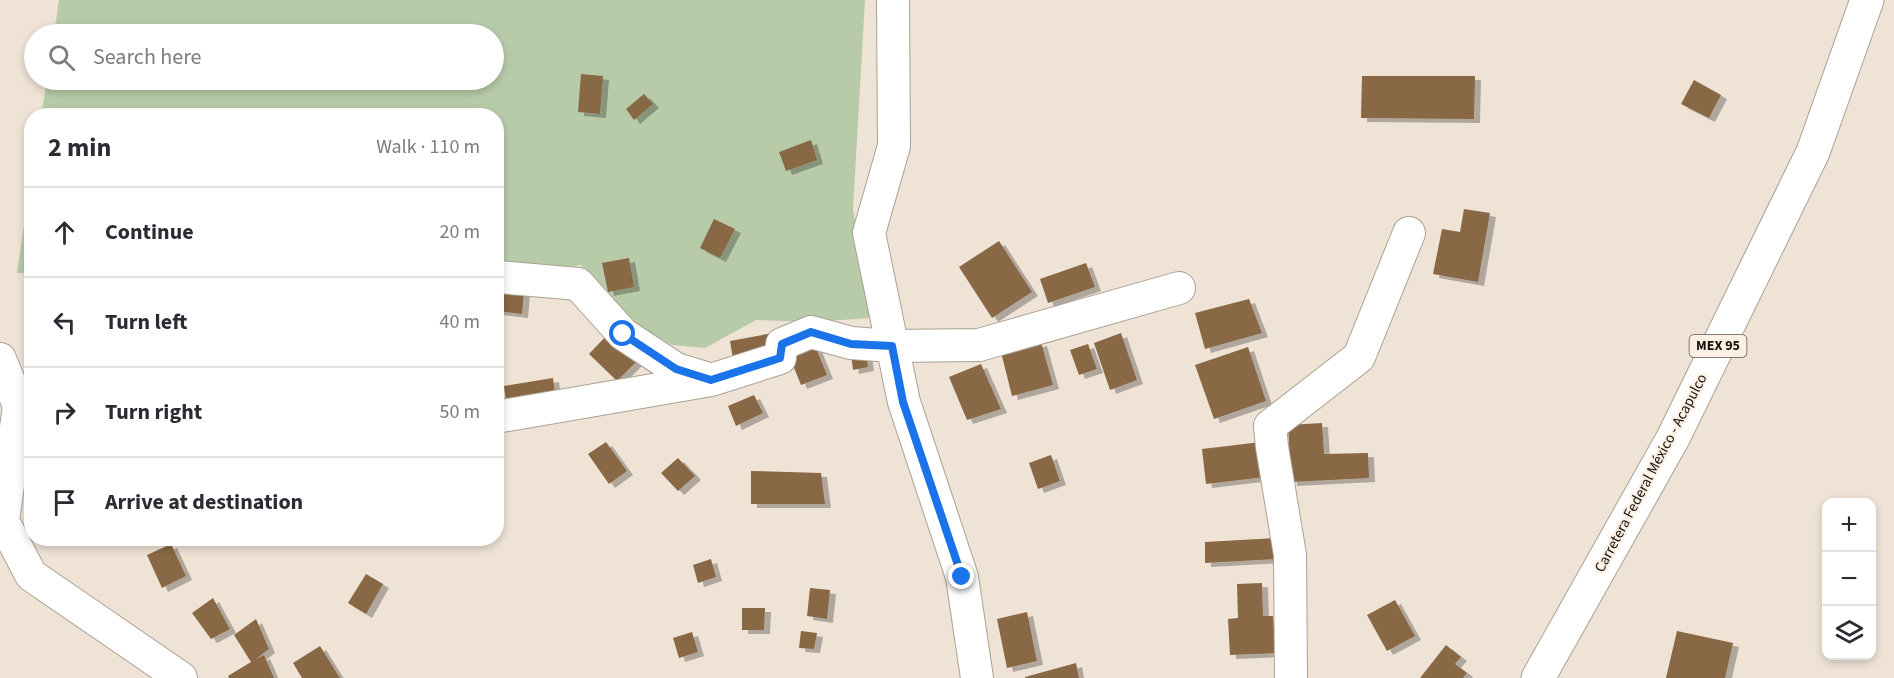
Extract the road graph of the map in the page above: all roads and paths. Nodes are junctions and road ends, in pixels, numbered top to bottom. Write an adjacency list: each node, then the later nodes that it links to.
1 (893, 0): 6 (street)
2 (1867, 0): 13 (main road, Carretera Federal México - Acapulco / MEX 95)
3 (1409, 232): 12 (street)
4 (504, 278): 8 (street)
5 (1179, 288): 6 (street)
6 (892, 346): 8 (street); 11 (street)
7 (0, 359): 10 (street)
8 (711, 380): 9 (street)
9 (504, 416)
10 (181, 678)
11 (976, 678)
12 (1291, 678)
13 (1538, 678)

